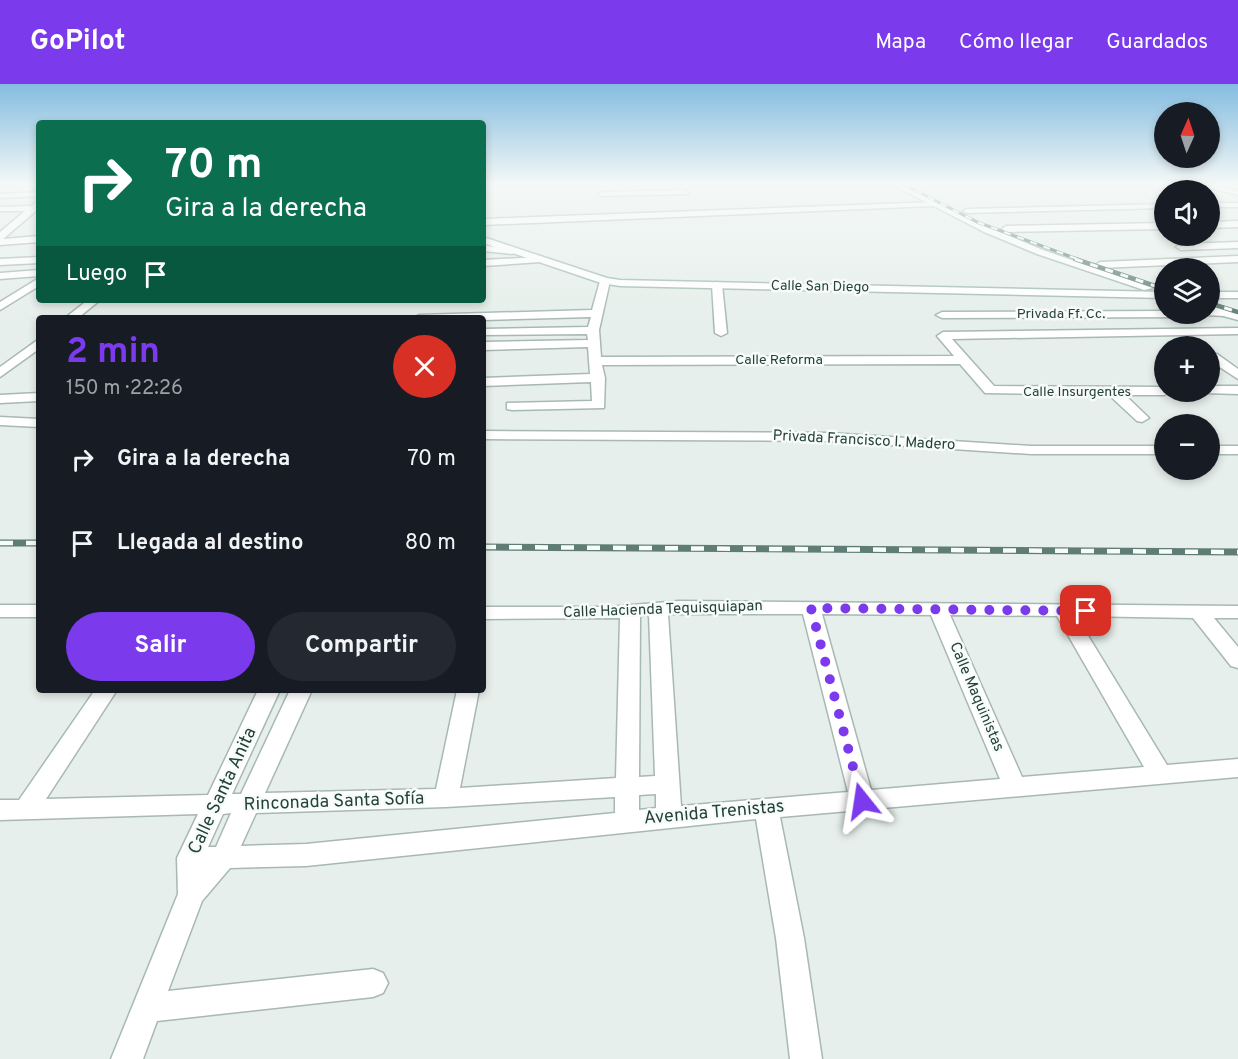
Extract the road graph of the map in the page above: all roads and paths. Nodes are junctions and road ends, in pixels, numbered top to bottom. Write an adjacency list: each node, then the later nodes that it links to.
1 (990, 230): 22 (street)
2 (1007, 230): 15 (street)
3 (36, 239): 5 (street)
4 (486, 241): 9 (street, Calle San Diego)
5 (0, 242)
6 (1238, 245): 7 (street)
7 (1181, 247)
8 (486, 248): 9 (street)
9 (512, 250): 12 (street, Calle San Diego)
10 (1238, 259): 15 (street)
11 (36, 260): 13 (street)
12 (538, 260): 14 (street); 18 (street, Calle San Diego)
13 (0, 262)
14 (486, 263)
15 (1100, 265): 20 (street)
16 (36, 273): 17 (street)
17 (0, 276)
18 (605, 281): 21 (street, Calle San Diego); 29 (street)
19 (36, 283): 26 (street)
20 (1154, 283)
21 (717, 285): 23 (street, Calle San Diego); 37 (street)
22 (1154, 291)
23 (1154, 294)
24 (1220, 302): 27 (street)
25 (91, 303): 31 (street)
26 (0, 308)
27 (1235, 308): 28 (street)
28 (1220, 311)
29 (598, 313): 33 (street); 34 (street)
30 (1154, 314): 32 (street, Privada Ff. Cc.)
31 (75, 315)
32 (942, 315)
33 (486, 316)
34 (593, 330): 36 (street); 38 (street)
35 (1238, 331): 43 (street)
36 (486, 332)
37 (721, 333)
38 (594, 343): 40 (street); 44 (street)
39 (36, 345): 41 (street)
40 (486, 346)
41 (19, 359): 42 (street); 46 (street)
42 (36, 359)
43 (961, 360): 44 (street, Calle Reforma); 53 (street, Calle Insurgentes)
44 (597, 361): 48 (street)
45 (1220, 362): 47 (street)
46 (0, 373)
47 (1238, 375)
48 (599, 378): 49 (street); 56 (street)
49 (486, 382)
50 (1220, 390): 51 (street)
51 (1238, 390)
52 (1154, 391): 53 (street, Calle Insurgentes)
53 (1114, 392): 57 (street)
54 (36, 397): 55 (street)
55 (0, 399)
56 (512, 406)
57 (1142, 418)
58 (0, 421): 59 (street)
59 (36, 423)
60 (486, 435): 61 (street, Privada Francisco I. Madero)
61 (1154, 450)
62 (1220, 450): 63 (street)
63 (1238, 450)
64 (658, 608): 65 (street, Calle Hacienda Tequisquiapan); 68 (street, Calle Hacienda Tequisquiapan); 81 (street)
65 (811, 608): 66 (street, Calle Hacienda Tequisquiapan); 85 (street)
66 (938, 610): 69 (street, Calle Hacienda Tequisquiapan); 82 (street, Calle Maquinistas)
67 (36, 611): 72 (street)
68 (630, 611): 73 (street, Calle Hacienda Tequisquiapan); 83 (street)
69 (1063, 611): 70 (street, Calle Hacienda Tequisquiapan); 80 (street)
70 (1198, 612): 71 (street, Calle Hacienda Tequisquiapan); 74 (street)
71 (1238, 612)
72 (2, 613)
73 (486, 615)
74 (1238, 661)
75 (104, 693): 88 (street)
76 (268, 693): 87 (street, Calle Santa Anita)
77 (300, 693): 86 (street, Calle Santa Anita)
78 (467, 693): 84 (street)
79 (1238, 768): 80 (street, Avenida Trenistas)
80 (1161, 774): 82 (street, Avenida Trenistas)
81 (667, 784): 83 (street, Rinconada Santa Sofía); 91 (street)
82 (1014, 785): 85 (street, Avenida Trenistas)
83 (627, 787): 84 (street, Rinconada Santa Sofía); 92 (street)
84 (446, 798): 86 (street, Rinconada Santa Sofía)
85 (862, 801): 89 (street, Avenida Trenistas)
86 (249, 804): 87 (street, Rinconada Santa Sofía); 94 (street, Calle Santa Anita)
87 (215, 805): 88 (street, Rinconada Santa Sofía); 93 (street, Calle Santa Anita)
88 (26, 808): 90 (street, Rinconada Santa Sofía)
89 (766, 809): 91 (street, Avenida Trenistas); 99 (street)
90 (0, 810)
91 (669, 817): 92 (street, Avenida Trenistas)
92 (627, 821): 94 (street, Avenida Trenistas)
93 (190, 858): 94 (street, Avenida Trenistas); 95 (street, Calle Santa Anita)
94 (223, 858): 95 (street, Calle Santa Anita)
95 (191, 894): 97 (street, Calle Santa Anita)
96 (373, 983): 97 (street)
97 (147, 1008): 98 (street, Calle Santa Anita)
98 (127, 1059)
99 (806, 1059)

